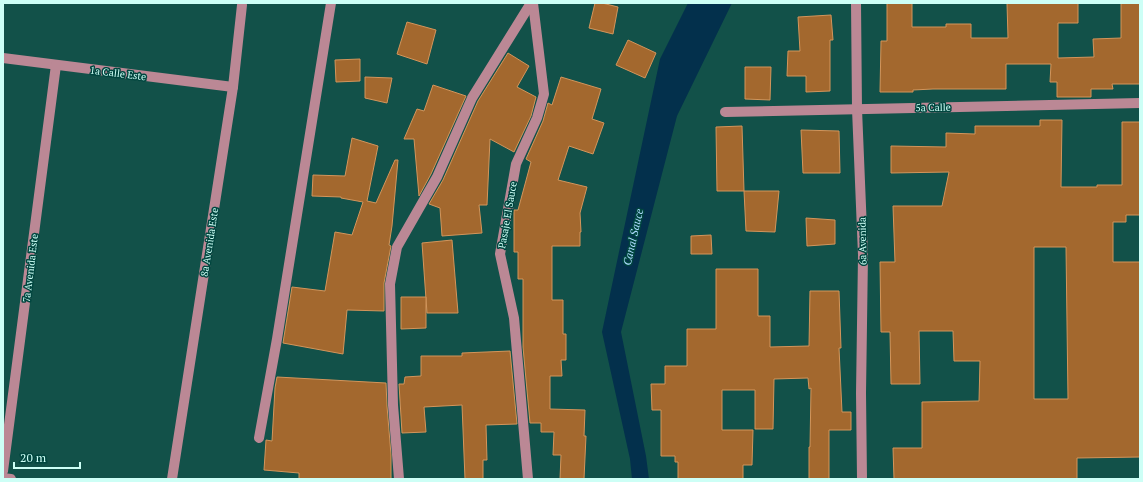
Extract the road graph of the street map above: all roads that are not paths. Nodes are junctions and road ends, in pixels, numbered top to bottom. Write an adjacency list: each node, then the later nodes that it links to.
1 (331, 3): 11 (street)
2 (532, 3): 16 (street); 17 (street, Pasaje El Sauce)
3 (856, 3): 9 (street, 6a Avenida)
4 (242, 5): 7 (street, 8a Avenida Este)
5 (3, 58): 6 (street, 1a Calle Este)
6 (56, 65): 7 (street, 1a Calle Este); 12 (street, 7a Avenida Este)
7 (233, 87): 15 (street, 8a Avenida Este)
8 (1140, 103): 9 (street, 5a Calle)
9 (857, 109): 10 (street, 5a Calle); 18 (street, 6a Avenida)
10 (725, 112)
11 (259, 438)
12 (3, 471)
13 (3, 478): 14 (street)
14 (11, 479)
15 (172, 479)
16 (399, 479)
17 (528, 479)
18 (862, 479)

